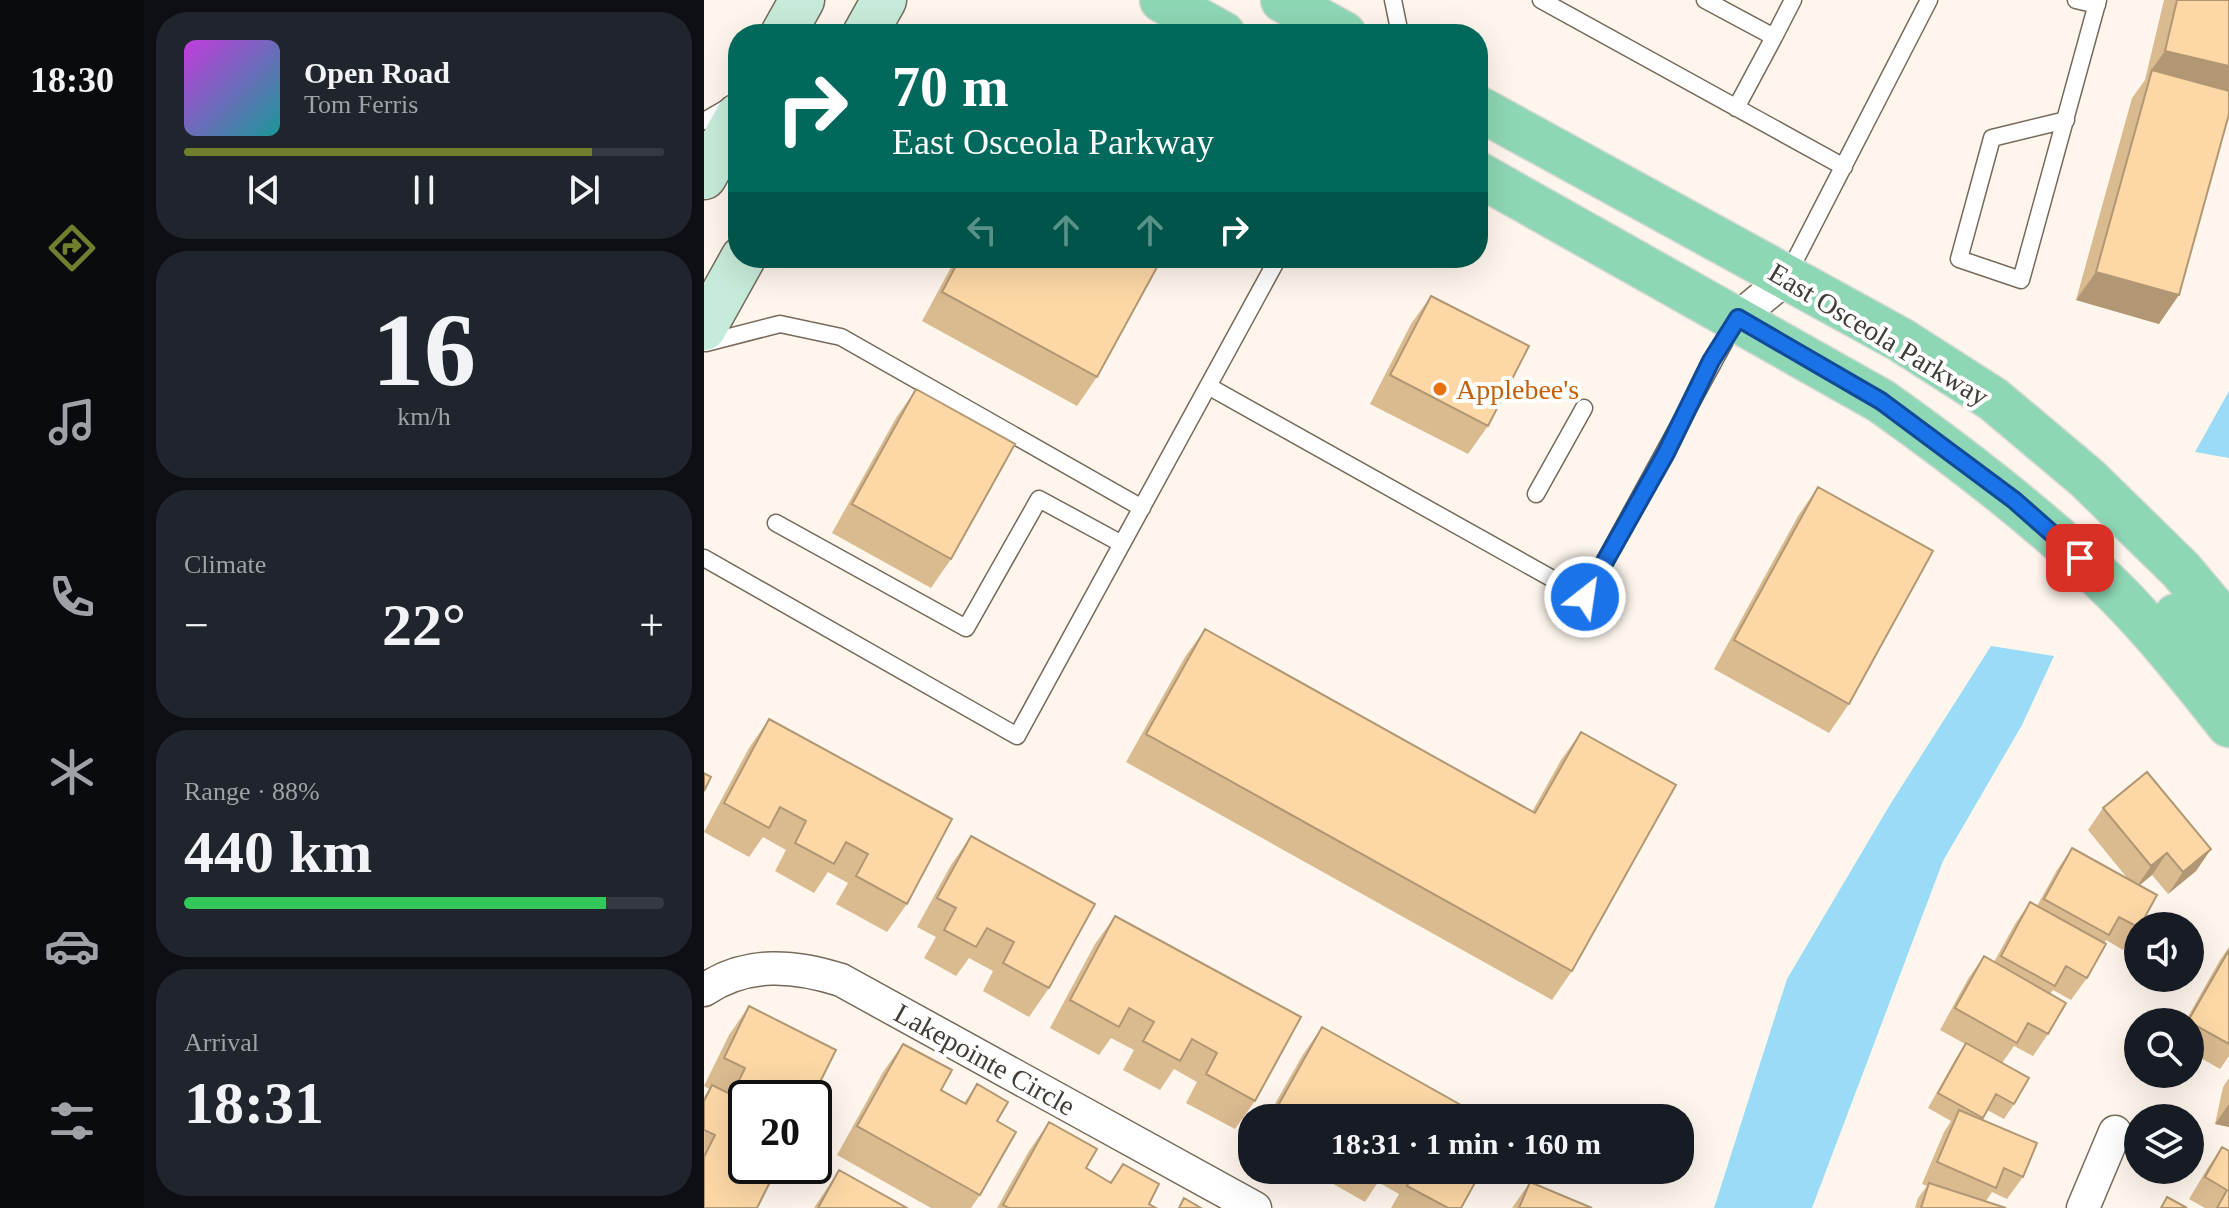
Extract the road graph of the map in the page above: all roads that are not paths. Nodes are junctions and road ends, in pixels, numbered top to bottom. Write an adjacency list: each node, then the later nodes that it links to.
1 (802, 0): 12 (main road)
2 (884, 0): 13 (main road)
3 (1162, 0): 14 (main road)
4 (1283, 0): 15 (main road)
5 (1393, 0): 16 (lane)
6 (1541, 0): 19 (lane)
7 (1705, 0): 17 (lane)
8 (1793, 0): 17 (lane)
9 (1929, 0): 24 (lane)
10 (2076, 0): 11 (lane)
11 (2097, 2): 21 (lane)
12 (789, 24)
13 (871, 24)
14 (1205, 24)
15 (1326, 24)
16 (1398, 24)
17 (1774, 37): 19 (lane)
18 (728, 107): 22 (lane)
19 (1736, 108): 24 (lane)
20 (1488, 114): 29 (main road, East Osceola Parkway)
21 (2066, 120): 21 (lane)
22 (704, 121)
23 (728, 134): 25 (main road)
24 (1844, 167): 29 (lane)
25 (704, 177)
26 (1488, 180): 30 (main road, East Osceola Parkway)
27 (737, 268): 31 (main road)
28 (1273, 268): 33 (lane)
29 (1786, 278): 30 (street); 41 (main road, East Osceola Parkway)
30 (1738, 318): 33 (lane); 36 (main road, East Osceola Parkway)
31 (704, 328)
32 (704, 344): 37 (lane)
33 (1208, 386): 37 (lane)
34 (1584, 408): 35 (lane)
35 (1536, 494)
36 (2014, 500): 42 (main road); 43 (main road, East Osceola Parkway)
37 (1142, 508): 39 (lane)
38 (776, 523): 39 (lane)
39 (1122, 544): 40 (lane)
40 (704, 558)
41 (2229, 627)
42 (2229, 669)
43 (2229, 725)
44 (704, 990): 46 (street, Lakepointe Circle)
45 (2115, 1132): 47 (street)
46 (1255, 1208)
47 (2083, 1208)

